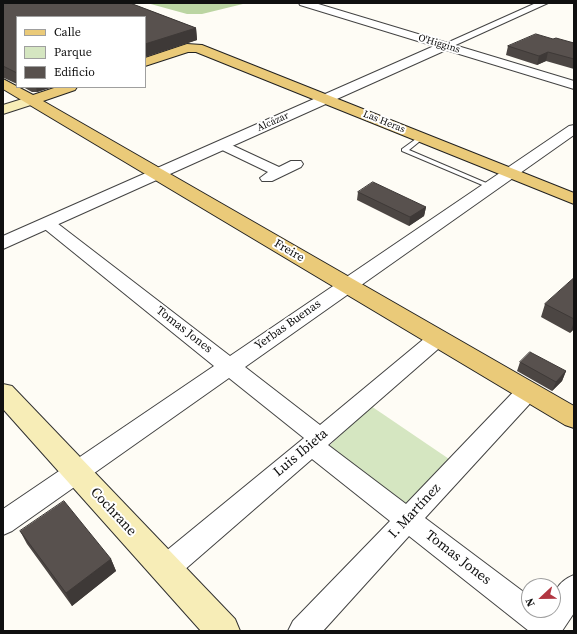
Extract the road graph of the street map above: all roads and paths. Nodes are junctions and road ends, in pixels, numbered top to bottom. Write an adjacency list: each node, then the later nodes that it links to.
1 (304, 3): 3 (street, O'Higgins)
2 (544, 3): 3 (street, Alcázar)
3 (445, 46): 5 (street, O'Higgins); 8 (street, Alcázar)
4 (146, 62): 8 (main road, Las Heras)
5 (574, 85)
6 (6, 87): 9 (main road, Freire)
7 (67, 88): 9 (main road)
8 (325, 99): 12 (main road, Las Heras); 13 (street, Alcázar)
9 (32, 100): 10 (main road); 17 (main road, Freire)
10 (3, 110)
11 (574, 129): 16 (street, Yerbas Buenas)
12 (422, 137): 16 (main road, Las Heras); 19 (lane)
13 (223, 145): 15 (street); 17 (street, Alcázar)
14 (296, 164): 15 (street)
15 (279, 172): 18 (street)
16 (509, 173): 19 (street, Yerbas Buenas); 20 (main road, Las Heras)
17 (158, 174): 21 (street, Alcázar); 23 (main road, Freire)
18 (264, 180)
19 (489, 186): 23 (street, Yerbas Buenas)
20 (574, 199)
21 (47, 223): 22 (street, Alcázar); 25 (street, Tomas Jones)
22 (3, 243)
23 (346, 284): 24 (main road, Freire); 25 (street, Yerbas Buenas)
24 (438, 338): 26 (main road, Freire); 29 (street, Luis Ibieta)
25 (229, 366): 29 (street, Tomas Jones); 30 (street, Yerbas Buenas)
26 (528, 391): 28 (main road, Freire); 31 (street, I. Martínez)
27 (3, 393): 30 (main road, Cochrane)
28 (574, 418)
29 (315, 441): 31 (street, Tomas Jones); 33 (street, Luis Ibieta)
30 (77, 472): 32 (street, Yerbas Buenas); 33 (main road, Cochrane)
31 (407, 519): 35 (street, Tomas Jones); 37 (street, I. Martínez)
32 (3, 523)
33 (165, 569): 36 (main road, Cochrane)
34 (574, 588): 35 (street)
35 (546, 629)
36 (223, 631)
37 (303, 631)

